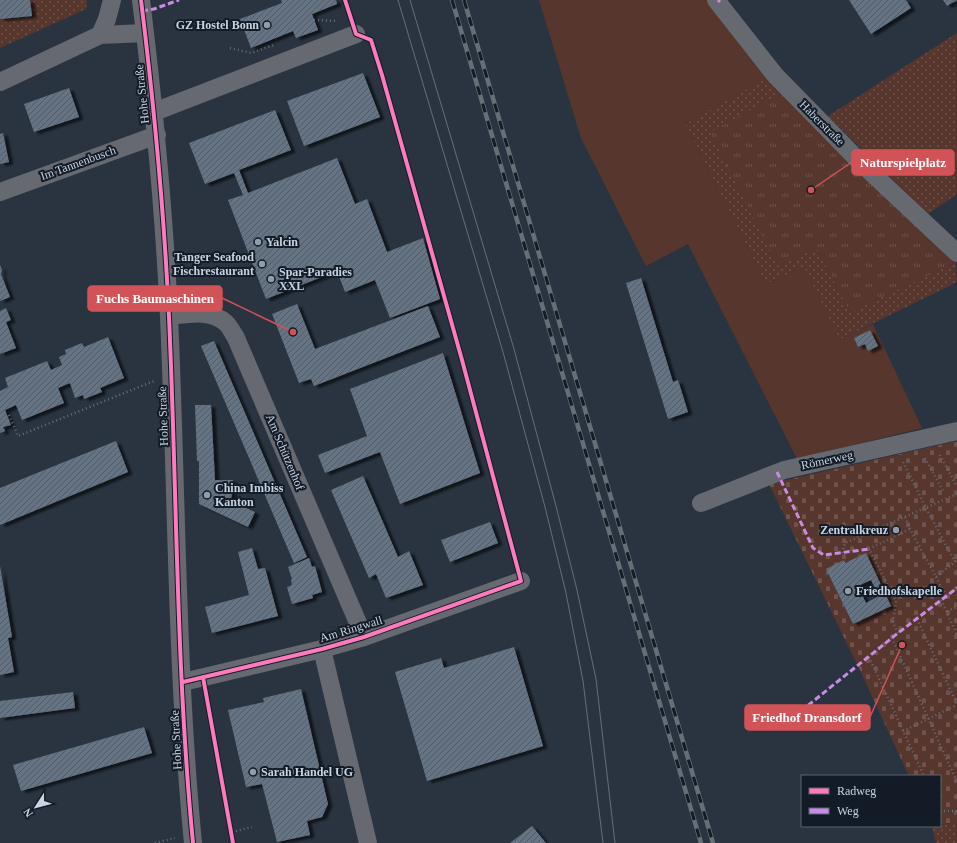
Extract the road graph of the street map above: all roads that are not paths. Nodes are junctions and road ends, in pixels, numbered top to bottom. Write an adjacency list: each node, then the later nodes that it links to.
1 (112, 0): 6 (street)
2 (141, 0): 5 (street, Hohe Straße)
3 (716, 0): 11 (street, Haberstraße)
4 (351, 28): 8 (street, Hohe Straße)
5 (145, 33): 6 (street); 8 (street, Hohe Straße)
6 (100, 35): 7 (street)
7 (0, 82)
8 (154, 112): 9 (street, Hohe Straße)
9 (157, 134): 10 (street, Im Tannenbusch); 12 (street, Hohe Straße)
10 (0, 192)
11 (957, 253)
12 (169, 316): 16 (street, Am Schützenhof); 18 (street, Hohe Straße)
13 (957, 432): 14 (street, Römerweg)
14 (701, 503)
15 (521, 581): 16 (street, Am Ringwall)
16 (364, 637): 17 (street, Am Ringwall)
17 (322, 649): 18 (street, Am Ringwall); 20 (street, Am Ringwall)
18 (183, 682): 19 (street, Hohe Straße)
19 (194, 840)
20 (368, 843)

